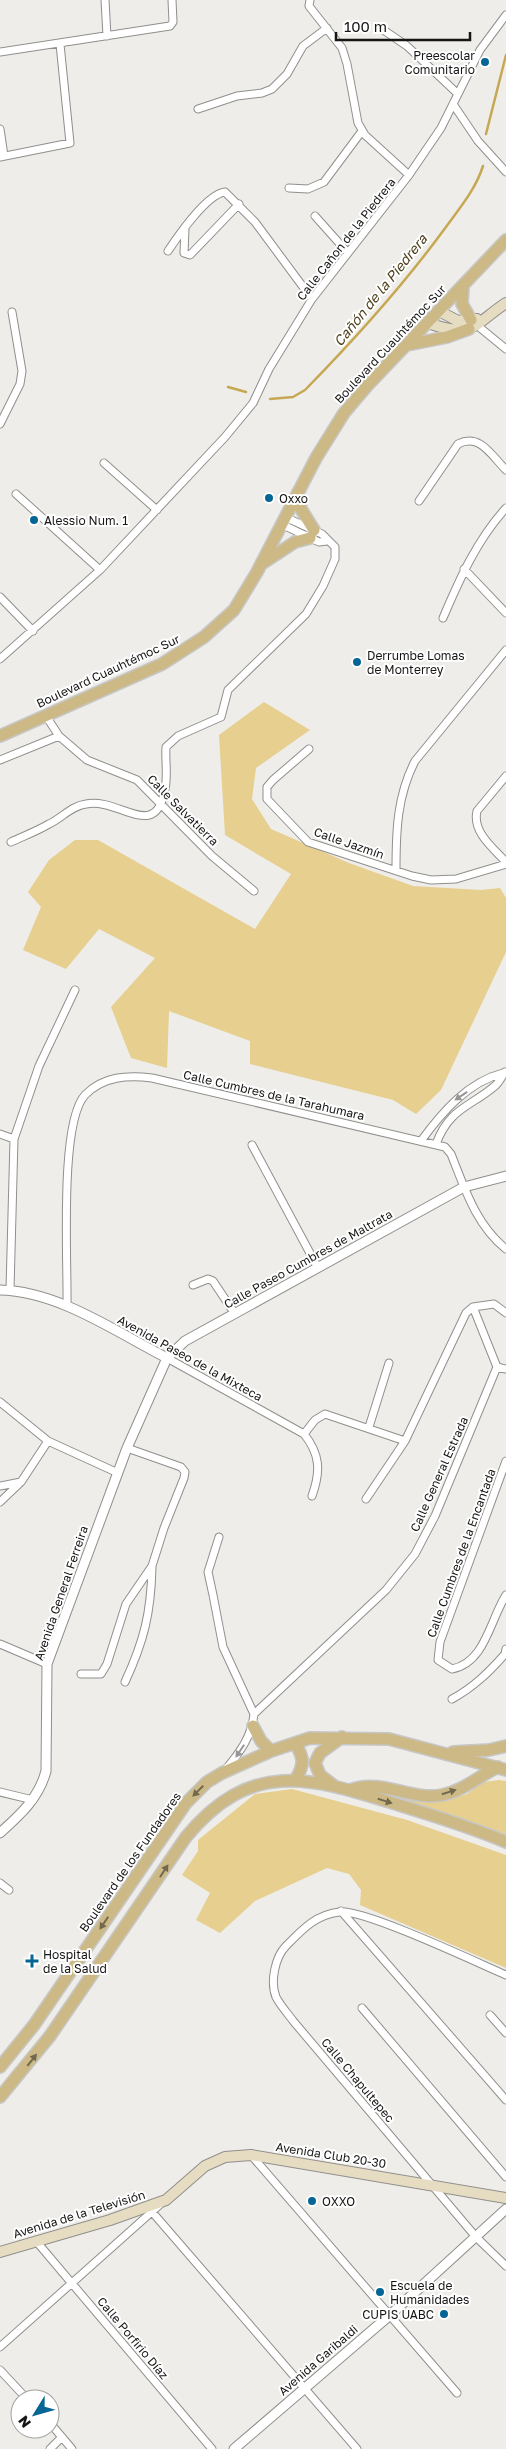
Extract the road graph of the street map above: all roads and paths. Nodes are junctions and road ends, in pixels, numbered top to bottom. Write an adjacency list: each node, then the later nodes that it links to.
1 (105, 0): 7 (street)
2 (172, 0): 7 (street)
3 (309, 3): 5 (street)
4 (506, 15): 10 (street, Calle Cañon de la Piedrera)
5 (327, 28): 12 (street); 14 (street)
6 (386, 31): 10 (street)
7 (107, 36): 8 (street)
8 (60, 44): 9 (street); 15 (street)
9 (0, 52)
10 (458, 94): 11 (street, Calle Cañon de la Piedrera)
11 (453, 104): 16 (street); 17 (street, Calle Cañon de la Piedrera)
12 (198, 109)
13 (0, 128): 15 (street)
14 (362, 131): 17 (street); 18 (street)
15 (2, 156)
16 (506, 172)
17 (409, 175): 24 (street, Calle Cañon de la Piedrera)
18 (289, 188)
19 (239, 204): 21 (street); 21 (street); 26 (street)
20 (315, 216): 24 (street)
21 (185, 228): 23 (street)
22 (506, 240): 25 (main road, Boulevard Cuauhtémoc Sur)
23 (168, 251)
24 (348, 253): 26 (street, Calle Cañon de la Piedrera)
25 (463, 286): 28 (main road, Boulevard Cuauhtémoc Sur); 31 (main road)
26 (312, 299): 41 (street, Calle Cañon de la Piedrera)
27 (506, 302): 31 (main road)
28 (439, 311): 30 (main road, Boulevard Cuauhtémoc Sur); 31 (main road)
29 (12, 312): 34 (street)
30 (428, 323): 31 (main road); 32 (main road, Boulevard Cuauhtémoc Sur)
31 (473, 325): 32 (main road); 33 (street)
32 (407, 345): 37 (main road, Boulevard Cuauhtémoc Sur)
33 (506, 349)
34 (0, 424)
35 (104, 463): 41 (street)
36 (506, 470): 39 (street)
37 (298, 492): 42 (main road, Boulevard Cuauhtémoc Sur); 43 (main road)
38 (16, 494): 46 (street)
39 (420, 501)
40 (506, 508): 45 (street)
41 (157, 510): 46 (street, Calle Cañon de la Piedrera)
42 (283, 520): 43 (street); 44 (main road, Boulevard Cuauhtémoc Sur)
43 (312, 534): 44 (main road); 59 (street)
44 (261, 564): 53 (main road, Boulevard Cuauhtémoc Sur)
45 (464, 569): 48 (street); 49 (street)
46 (100, 570): 50 (street, Calle Cañon de la Piedrera)
47 (0, 597): 50 (street)
48 (506, 613)
49 (443, 618)
50 (34, 631): 52 (street, Calle Cañon de la Piedrera)
51 (506, 650): 62 (street)
52 (0, 659)
53 (46, 716): 54 (main road, Boulevard Cuauhtémoc Sur); 55 (street, Calle Salvatierra)
54 (0, 736)
55 (59, 736): 57 (street); 59 (street, Calle Salvatierra)
56 (309, 749): 62 (street, Calle Jazmín)
57 (0, 760)
58 (506, 776): 61 (street)
59 (162, 805): 60 (street); 63 (street, Calle Salvatierra)
60 (11, 842)
61 (506, 863): 62 (street, Calle Jazmín)
62 (396, 870)
63 (254, 892)
64 (75, 990): 67 (street)
65 (505, 1072): 68 (street, one-way to 68); 70 (street)
66 (0, 1134): 67 (street)
67 (14, 1139): 77 (street)
68 (421, 1141): 70 (street, Calle Cumbres de la Tarahumara); 78 (street, Calle Cumbres de la Tarahumara)
69 (252, 1144): 74 (street)
70 (436, 1144): 72 (street)
71 (506, 1176): 72 (street, Calle Paseo Cumbres de Maltrata)
72 (464, 1186): 73 (street); 74 (street, Calle Paseo Cumbres de Maltrata)
73 (506, 1249)
74 (318, 1268): 81 (street, Calle Paseo Cumbres de Maltrata)
75 (194, 1285): 81 (street)
76 (0, 1290): 77 (street, Avenida Paseo de la Mixteca)
77 (10, 1290): 78 (street, Avenida Paseo de la Mixteca)
78 (67, 1306): 82 (street, Avenida Paseo de la Mixteca)
79 (471, 1308): 80 (street); 84 (street); 90 (street)
80 (506, 1313)
81 (236, 1314): 82 (street, Calle Paseo Cumbres de Maltrata)
82 (167, 1358): 88 (street, Avenida Paseo de la Mixteca); 91 (street, Avenida General Ferreira)
83 (389, 1363): 87 (street)
84 (497, 1367): 85 (street); 108 (street, Calle General Estrada)
85 (506, 1369)
86 (0, 1402): 89 (street)
87 (368, 1427): 88 (street); 90 (street)
88 (304, 1434): 96 (street, Avenida Paseo de la Mixteca)
89 (48, 1440): 93 (street); 94 (street)
90 (405, 1441): 97 (street)
91 (127, 1448): 93 (street, Avenida General Ferreira); 100 (street)
92 (506, 1461): 101 (street, Calle Cumbres de la Encantada)
93 (118, 1473): 104 (street, Avenida General Ferreira)
94 (21, 1482): 95 (street); 98 (street)
95 (0, 1486)
96 (312, 1496)
97 (366, 1499)
98 (0, 1502)
99 (220, 1537): 108 (street)
100 (152, 1566): 105 (street); 106 (street)
101 (506, 1595)
102 (0, 1644): 104 (street)
103 (506, 1649): 107 (street)
104 (48, 1664): 121 (street, Avenida General Ferreira)
105 (81, 1674)
106 (125, 1682)
107 (452, 1698)
108 (254, 1714): 109 (street)
109 (253, 1726): 113 (main road); 116 (street, one-way to 116)
110 (342, 1737): 111 (main road, Boulevard de los Fundadores); 114 (main road, Boulevard de los Fundadores); 118 (main road)
111 (295, 1743): 113 (main road, Boulevard de los Fundadores); 117 (main road)
112 (506, 1746): 114 (main road)
113 (271, 1751): 116 (main road, Boulevard de los Fundadores)
114 (440, 1752): 115 (main road, Boulevard de los Fundadores)
115 (503, 1766): 119 (main road, one-way to 115)
116 (222, 1773): 131 (main road, Boulevard de los Fundadores, one-way to 131)
117 (295, 1781): 118 (main road); 132 (main road, one-way to 117)
118 (336, 1787): 119 (main road)
119 (350, 1790): 123 (main road, one-way to 123)
120 (0, 1792): 121 (street)
121 (33, 1800): 122 (street, Avenida General Ferreira)
122 (0, 1833)
123 (506, 1842)
124 (0, 1882): 125 (street)
125 (9, 1890)
126 (341, 1911): 127 (street); 133 (street); 136 (street, Calle Chapultepec)
127 (506, 1975)
128 (362, 2008): 135 (street)
129 (490, 2016): 130 (street)
130 (506, 2033)
131 (0, 2067)
132 (0, 2096)
133 (506, 2100)
134 (251, 2154): 136 (main road, Avenida Club 20-30); 138 (main road, Avenida Club 20-30); 146 (street)
135 (506, 2177)
136 (431, 2185): 137 (main road, Avenida Club 20-30); 141 (street, Calle Chapultepec)
137 (506, 2198)
138 (166, 2200): 140 (street); 142 (main road, Avenida de la Televisión)
139 (506, 2209): 141 (street, Avenida Garibaldi)
140 (153, 2213): 145 (street); 149 (street)
141 (476, 2238): 144 (street, Calle Chapultepec); 146 (street, Avenida Garibaldi)
142 (36, 2241): 143 (main road, Avenida de la Televisión); 145 (street, Calle Porfirio Díaz)
143 (0, 2252)
144 (506, 2266)
145 (72, 2284): 147 (street); 155 (street, Calle Porfirio Díaz)
146 (390, 2315): 149 (street, Avenida Garibaldi); 151 (street)
147 (0, 2347)
148 (0, 2370): 150 (street)
149 (304, 2388): 156 (street, Avenida Garibaldi); 157 (street)
150 (18, 2389)
151 (457, 2393)
152 (62, 2437): 153 (street); 154 (street)
153 (50, 2449)
154 (72, 2449)
155 (212, 2449)
156 (234, 2449)
157 (357, 2449)

